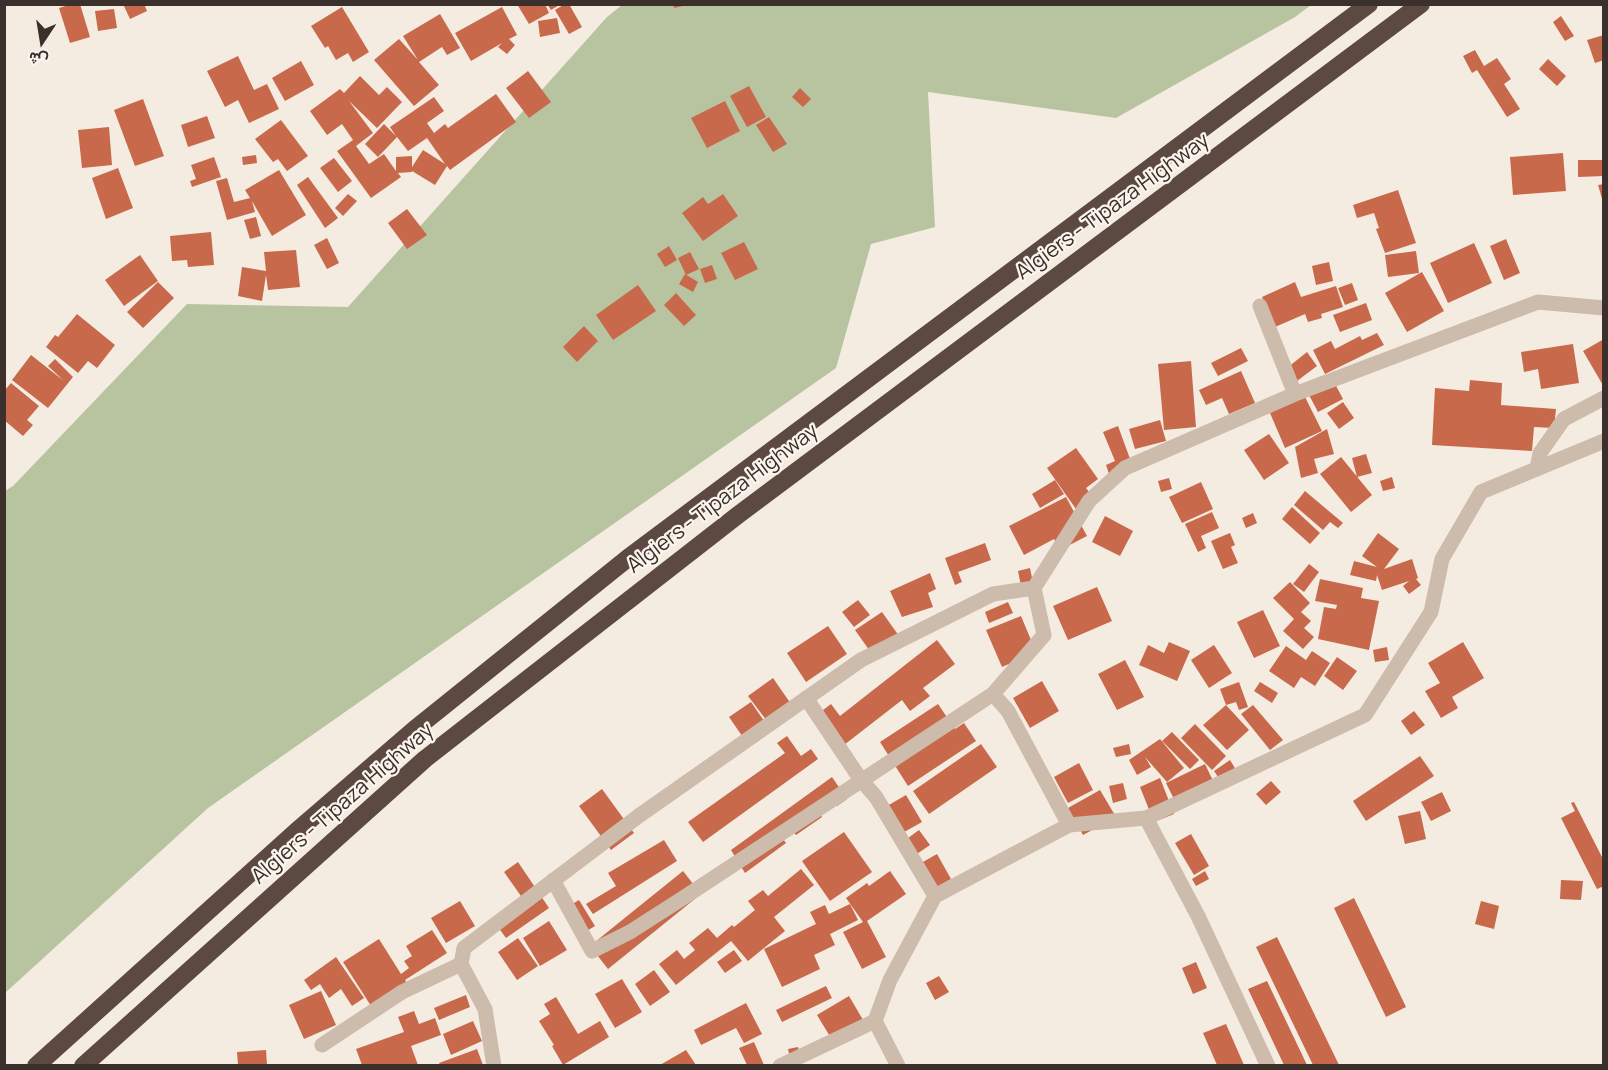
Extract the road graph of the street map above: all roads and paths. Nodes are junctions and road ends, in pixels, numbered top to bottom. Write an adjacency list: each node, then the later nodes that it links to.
1 (1369, 4): 20 (highway, Algiers - Tipaza Highway)
2 (1423, 6): 21 (highway, Algiers - Tipaza Highway)
3 (1260, 306): 5 (street)
4 (1604, 308): 5 (street)
5 (1295, 394): 9 (street)
6 (1604, 398): 8 (street)
7 (1604, 441): 8 (street)
8 (1536, 469): 13 (street)
9 (1034, 588): 10 (street); 11 (street)
10 (993, 694): 12 (street); 14 (street)
11 (806, 698): 12 (street); 15 (street)
12 (861, 780): 15 (street); 16 (street)
13 (1146, 818): 14 (street); 25 (street)
14 (1069, 825): 16 (street)
15 (553, 880): 17 (street)
16 (935, 896): 18 (street)
17 (461, 964): 19 (street); 22 (street)
18 (875, 1021): 23 (street); 24 (street)
19 (322, 1045)
20 (36, 1065)
21 (83, 1065)
22 (494, 1065)
23 (780, 1065)
24 (898, 1065)
25 (1268, 1065)

